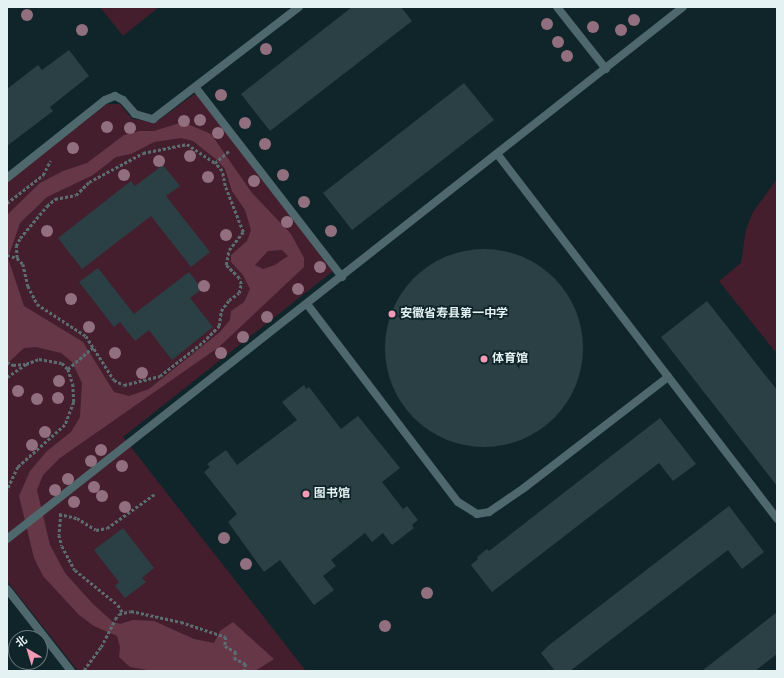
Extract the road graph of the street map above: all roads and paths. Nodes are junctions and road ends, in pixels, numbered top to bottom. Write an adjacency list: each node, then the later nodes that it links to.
1 (299, 7): 5 (lane)
2 (557, 7): 4 (lane)
3 (683, 7): 4 (lane)
4 (606, 69): 8 (lane)
5 (196, 88): 6 (lane); 7 (lane)
6 (239, 144): 9 (path); 14 (lane)
7 (45, 148): 10 (lane); 11 (path)
8 (498, 155): 14 (lane); 21 (lane)
9 (215, 163): 13 (path); 16 (path)
10 (7, 178)
11 (7, 203)
12 (7, 255): 13 (path)
13 (17, 258): 16 (path)
14 (342, 277): 15 (lane)
15 (307, 304): 21 (lane); 24 (lane)
16 (94, 346): 19 (path)
17 (7, 362): 18 (path)
18 (26, 364): 19 (path); 20 (path)
19 (68, 369): 22 (path)
20 (7, 377)
21 (668, 377): 26 (lane)
22 (7, 491)
23 (156, 493): 25 (path)
24 (45, 509): 25 (path); 27 (lane)
25 (61, 514): 29 (path)
26 (777, 519)
27 (7, 539)
28 (7, 589): 30 (lane)
29 (123, 613): 31 (path); 32 (path)
30 (71, 671)
31 (82, 671)
32 (244, 671)

